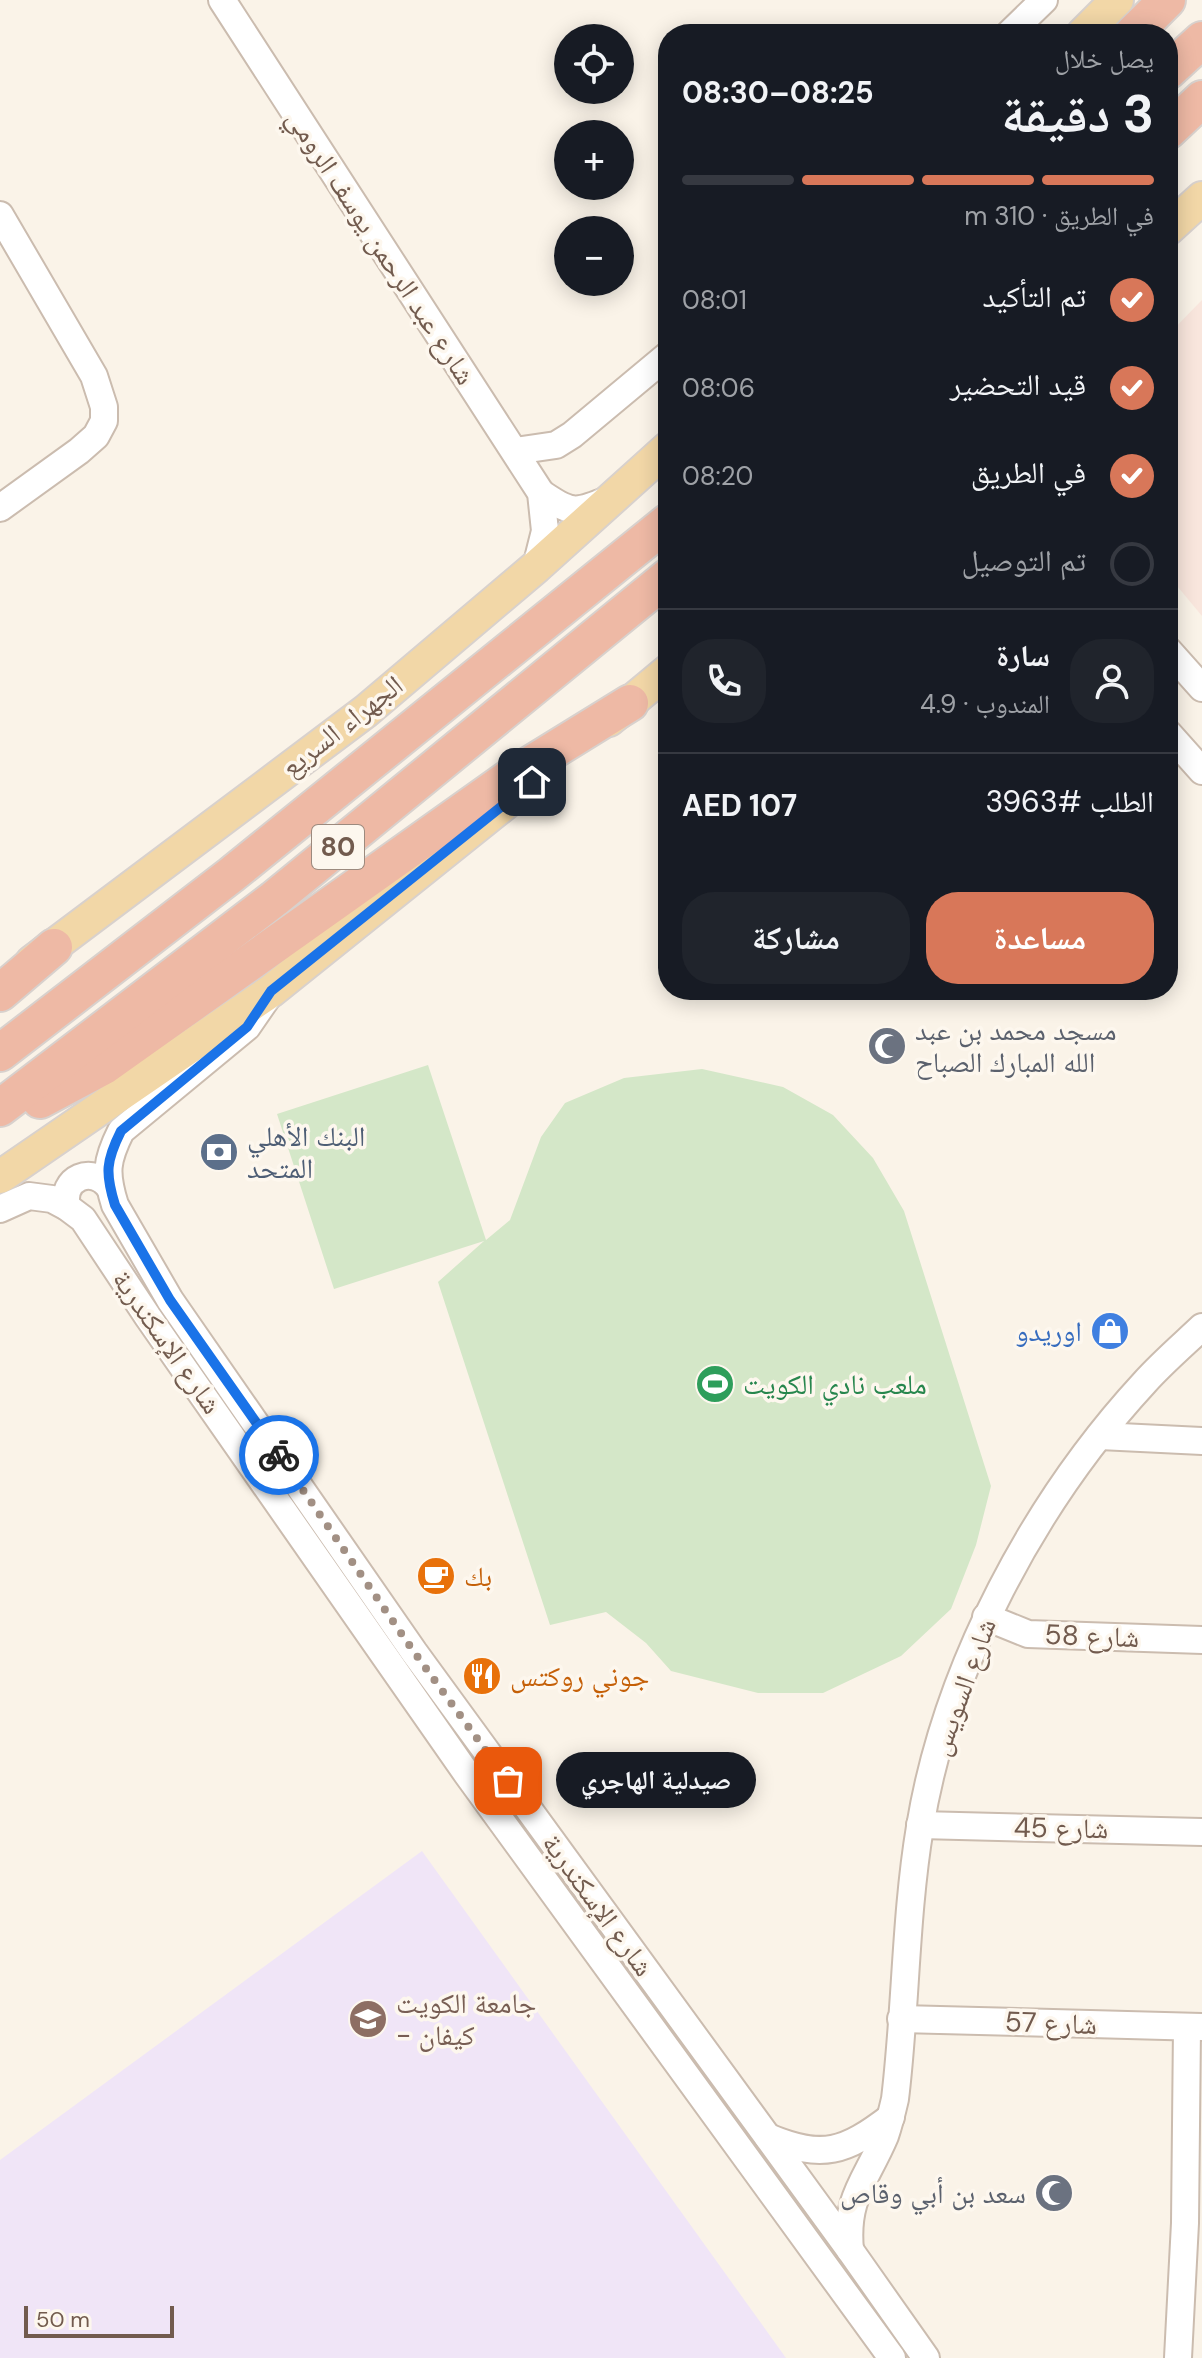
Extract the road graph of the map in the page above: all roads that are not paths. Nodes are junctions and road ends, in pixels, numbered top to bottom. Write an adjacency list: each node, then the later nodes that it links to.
1 (222, 0): 16 (street, شارع عبد الرحمن يوسف الرومي)
2 (1044, 0): 5 (street)
3 (1117, 0): 6 (main road)
4 (1163, 4): 7 (highway)
5 (1019, 24)
6 (1093, 24)
7 (1143, 24)
8 (1202, 40): 9 (highway)
9 (1178, 62)
10 (1202, 99): 11 (highway)
11 (1178, 122)
12 (1202, 198): 14 (main road)
13 (0, 215): 20 (street)
14 (1178, 220)
15 (658, 363): 16 (street)
16 (515, 451): 18 (street, شارع عبد الرحمن يوسف الرومي)
17 (658, 457): 19 (main road, الجهراء السريع)
18 (541, 493): 19 (street); 22 (street, شارع عبد الرحمن يوسف الرومي)
19 (617, 496): 22 (main road, الجهراء السريع)
20 (0, 508)
21 (658, 530): 34 (highway, الجهراء السريع / 80)
22 (536, 567): 30 (main road, الجهراء السريع)
23 (658, 585): 35 (highway, 80)
24 (1178, 661): 26 (street)
25 (658, 679): 27 (main road)
26 (1202, 688)
27 (630, 703): 32 (main road); 36 (highway)
28 (1178, 744): 29 (street)
29 (1202, 771)
30 (54, 947): 31 (main road, الجهراء السريع); 33 (highway)
31 (0, 984)
32 (271, 991): 37 (main road); 38 (street, شارع الإسكندرية)
33 (0, 993)
34 (0, 1053)
35 (0, 1108)
36 (0, 1121)
37 (0, 1177)
38 (110, 1188): 39 (street); 46 (street, شارع الإسكندرية)
39 (67, 1207): 40 (street); 46 (street, شارع الإسكندرية)
40 (0, 1209)
41 (1202, 1327): 42 (street, شارع السويس)
42 (1100, 1436): 43 (street); 44 (street, شارع السويس)
43 (1202, 1441)
44 (986, 1617): 45 (street, شارع 58); 49 (street, شارع السويس)
45 (1202, 1640)
46 (458, 1736): 47 (street, شارع الإسكندرية); 48 (street, شارع الإسكندرية)
47 (490, 1757): 48 (street); 54 (street, شارع الإسكندرية)
48 (467, 1774): 57 (street, شارع الإسكندرية)
49 (920, 1825): 50 (street, شارع 45); 51 (street, شارع السويس)
50 (1202, 1832)
51 (901, 2019): 52 (street, شارع 57); 53 (street, شارع السويس)
52 (1195, 2027): 55 (street)
53 (891, 2117): 54 (street); 56 (street, شارع السويس)
54 (768, 2137): 56 (street, شارع الإسكندرية)
55 (1193, 2223): 61 (street)
56 (850, 2250): 60 (street, شارع الإسكندرية)
57 (871, 2332): 58 (street); 59 (street, شارع الإسكندرية)
58 (877, 2358)
59 (892, 2358)
60 (926, 2358)
61 (1178, 2358)

